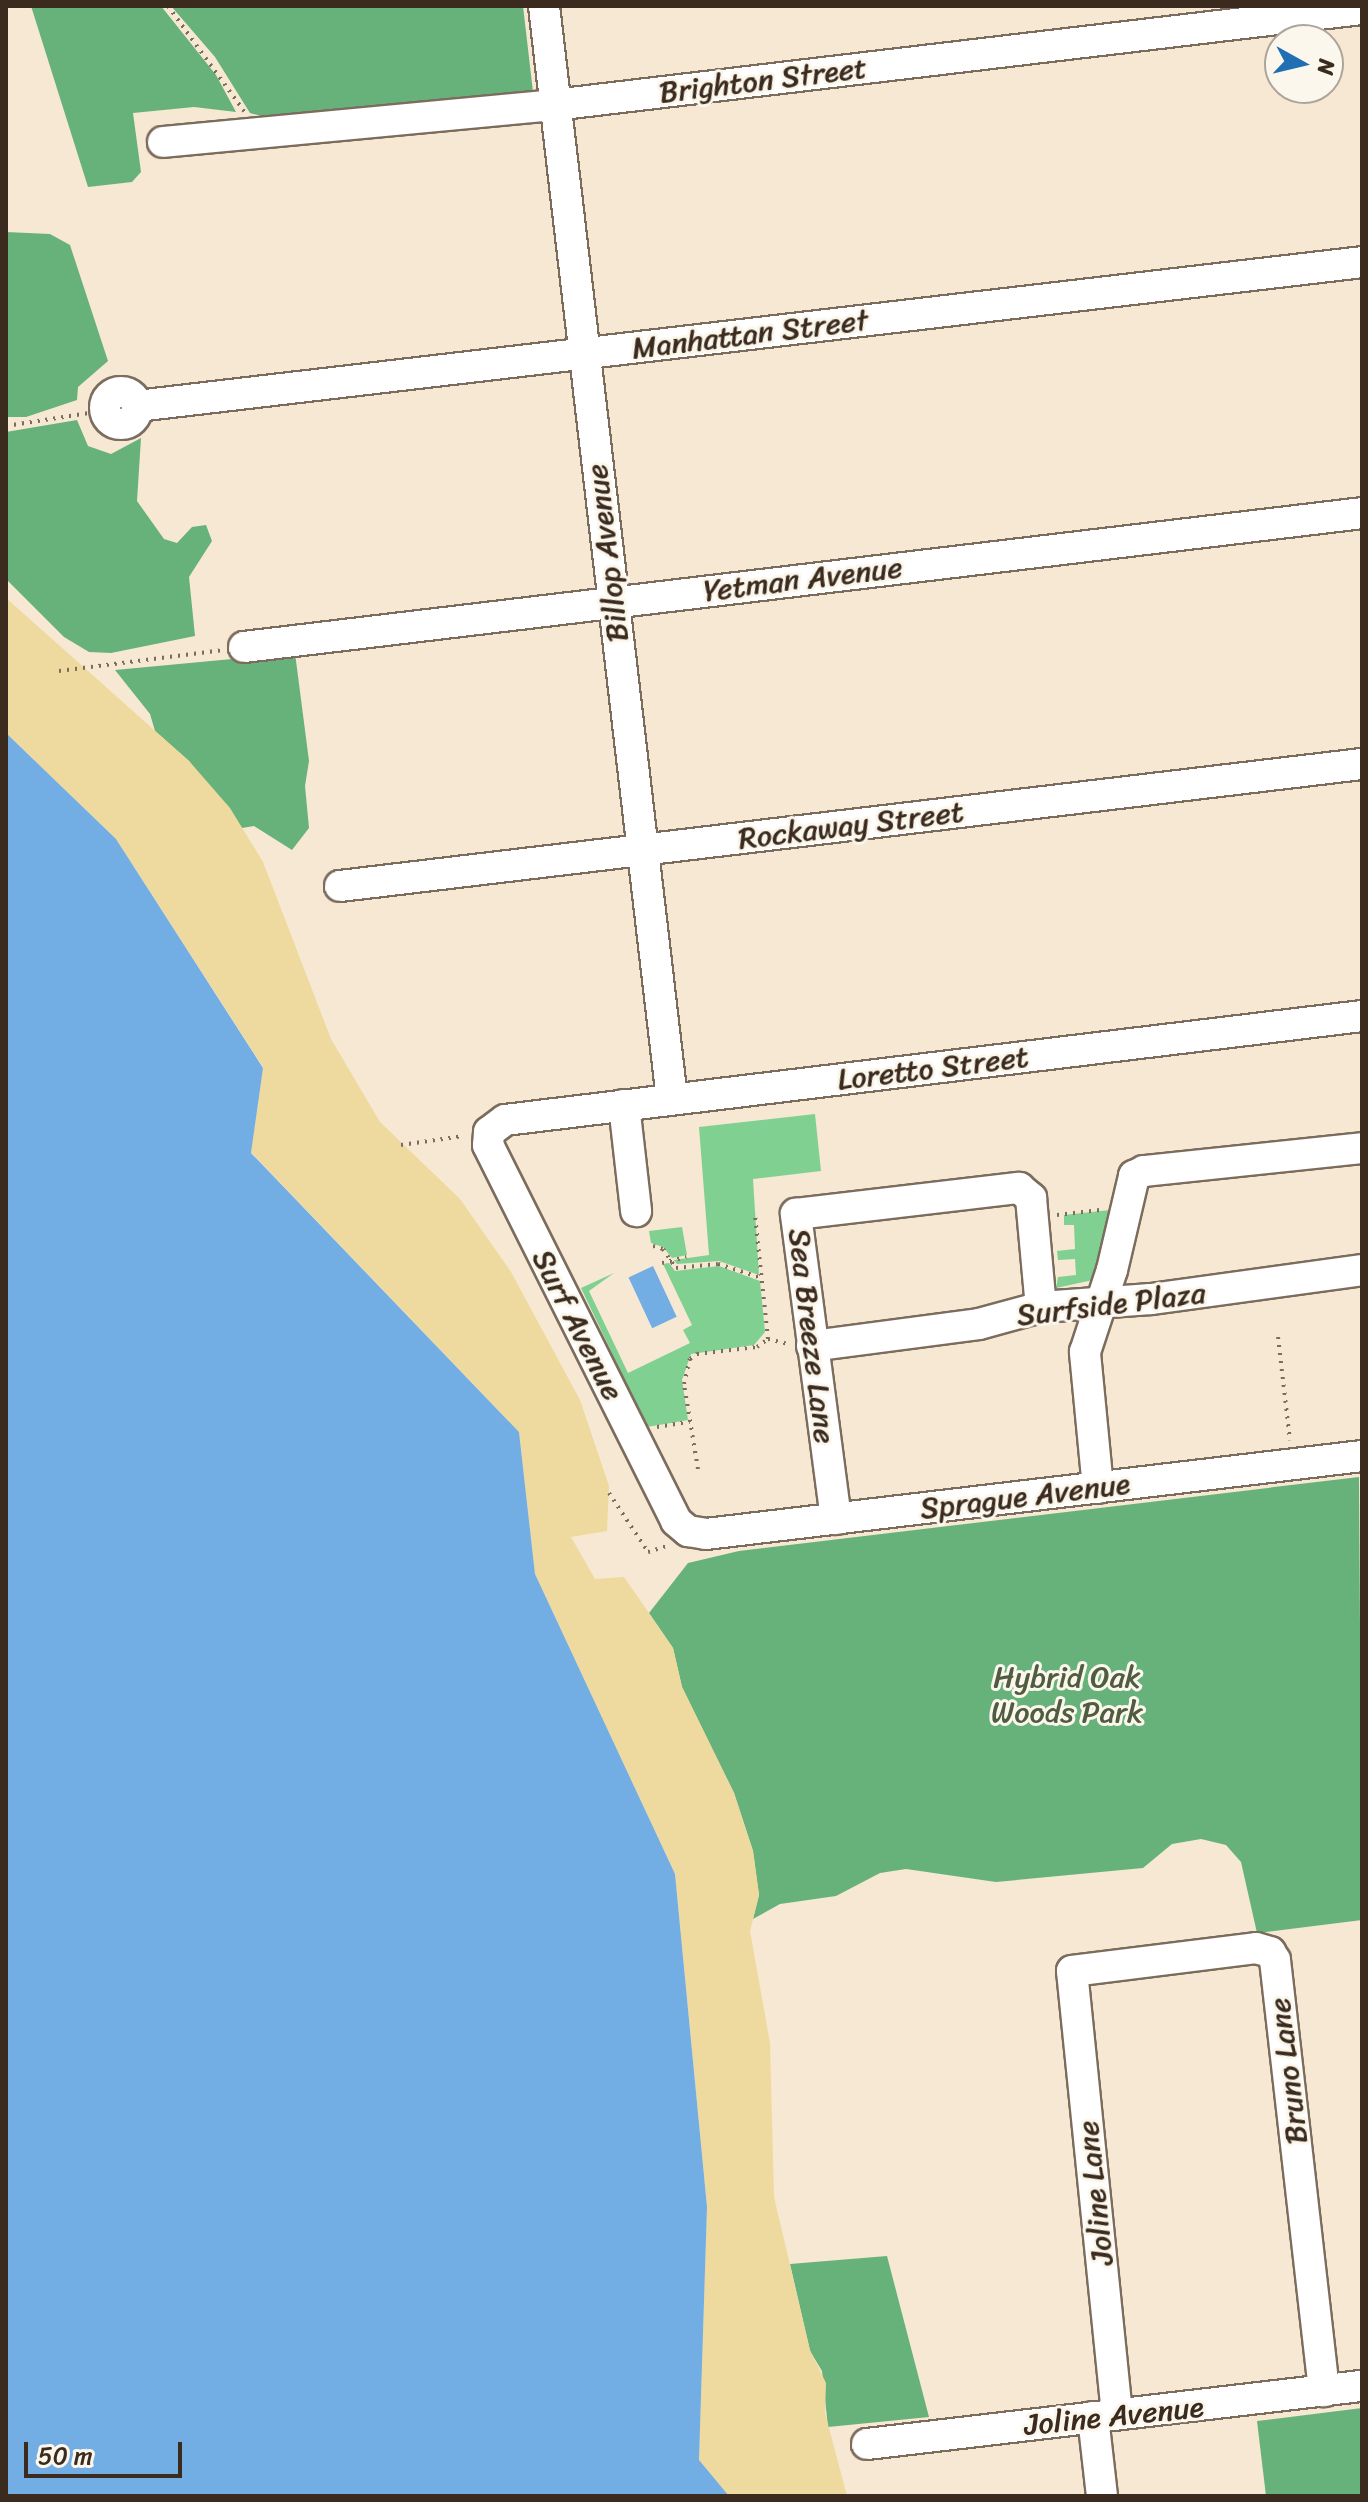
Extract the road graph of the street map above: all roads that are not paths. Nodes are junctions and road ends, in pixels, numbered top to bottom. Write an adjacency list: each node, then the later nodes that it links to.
1 (544, 6): 3 (street, Billop Avenue)
2 (1362, 9): 3 (street, Brighton Street)
3 (554, 105): 4 (street, Brighton Street); 6 (street, Billop Avenue)
4 (163, 142)
5 (1362, 262): 6 (street, Manhattan Street)
6 (583, 353): 7 (street, Manhattan Street); 9 (street, Billop Avenue)
7 (137, 406)
8 (1362, 513): 9 (street, Yetman Avenue)
9 (613, 601): 10 (street, Yetman Avenue); 12 (street, Billop Avenue)
10 (244, 647)
11 (1362, 764): 12 (street, Rockaway Street)
12 (643, 850): 13 (street, Rockaway Street); 15 (street, Billop Avenue)
13 (340, 886)
14 (1362, 1016): 15 (street, Loretto Street)
15 (672, 1099): 16 (street, Loretto Street)
16 (624, 1105): 17 (street, Loretto Street); 19 (street)
17 (497, 1126): 27 (street, Surf Avenue)
18 (1362, 1148): 21 (street)
19 (636, 1211)
20 (1362, 1270): 21 (street, Surfside Plaza)
21 (1103, 1302): 22 (street, Surfside Plaza); 25 (street)
22 (1041, 1307): 23 (street, Surfside Plaza); 23 (street, Sea Breeze Lane)
23 (812, 1346): 26 (street, Sea Breeze Lane)
24 (1362, 1456): 25 (street, Sprague Avenue)
25 (1098, 1488): 26 (street, Sprague Avenue)
26 (836, 1519): 27 (street, Sprague Avenue)
27 (688, 1531)
28 (1072, 1971): 30 (street, Bruno Lane); 31 (street, Joline Lane)
29 (1362, 2386): 30 (street, Joline Avenue)
30 (1324, 2391): 31 (street, Joline Avenue)
31 (1105, 2415): 32 (street, Joline Avenue); 33 (street, Joline Lane)
32 (867, 2444)
33 (1102, 2496)

